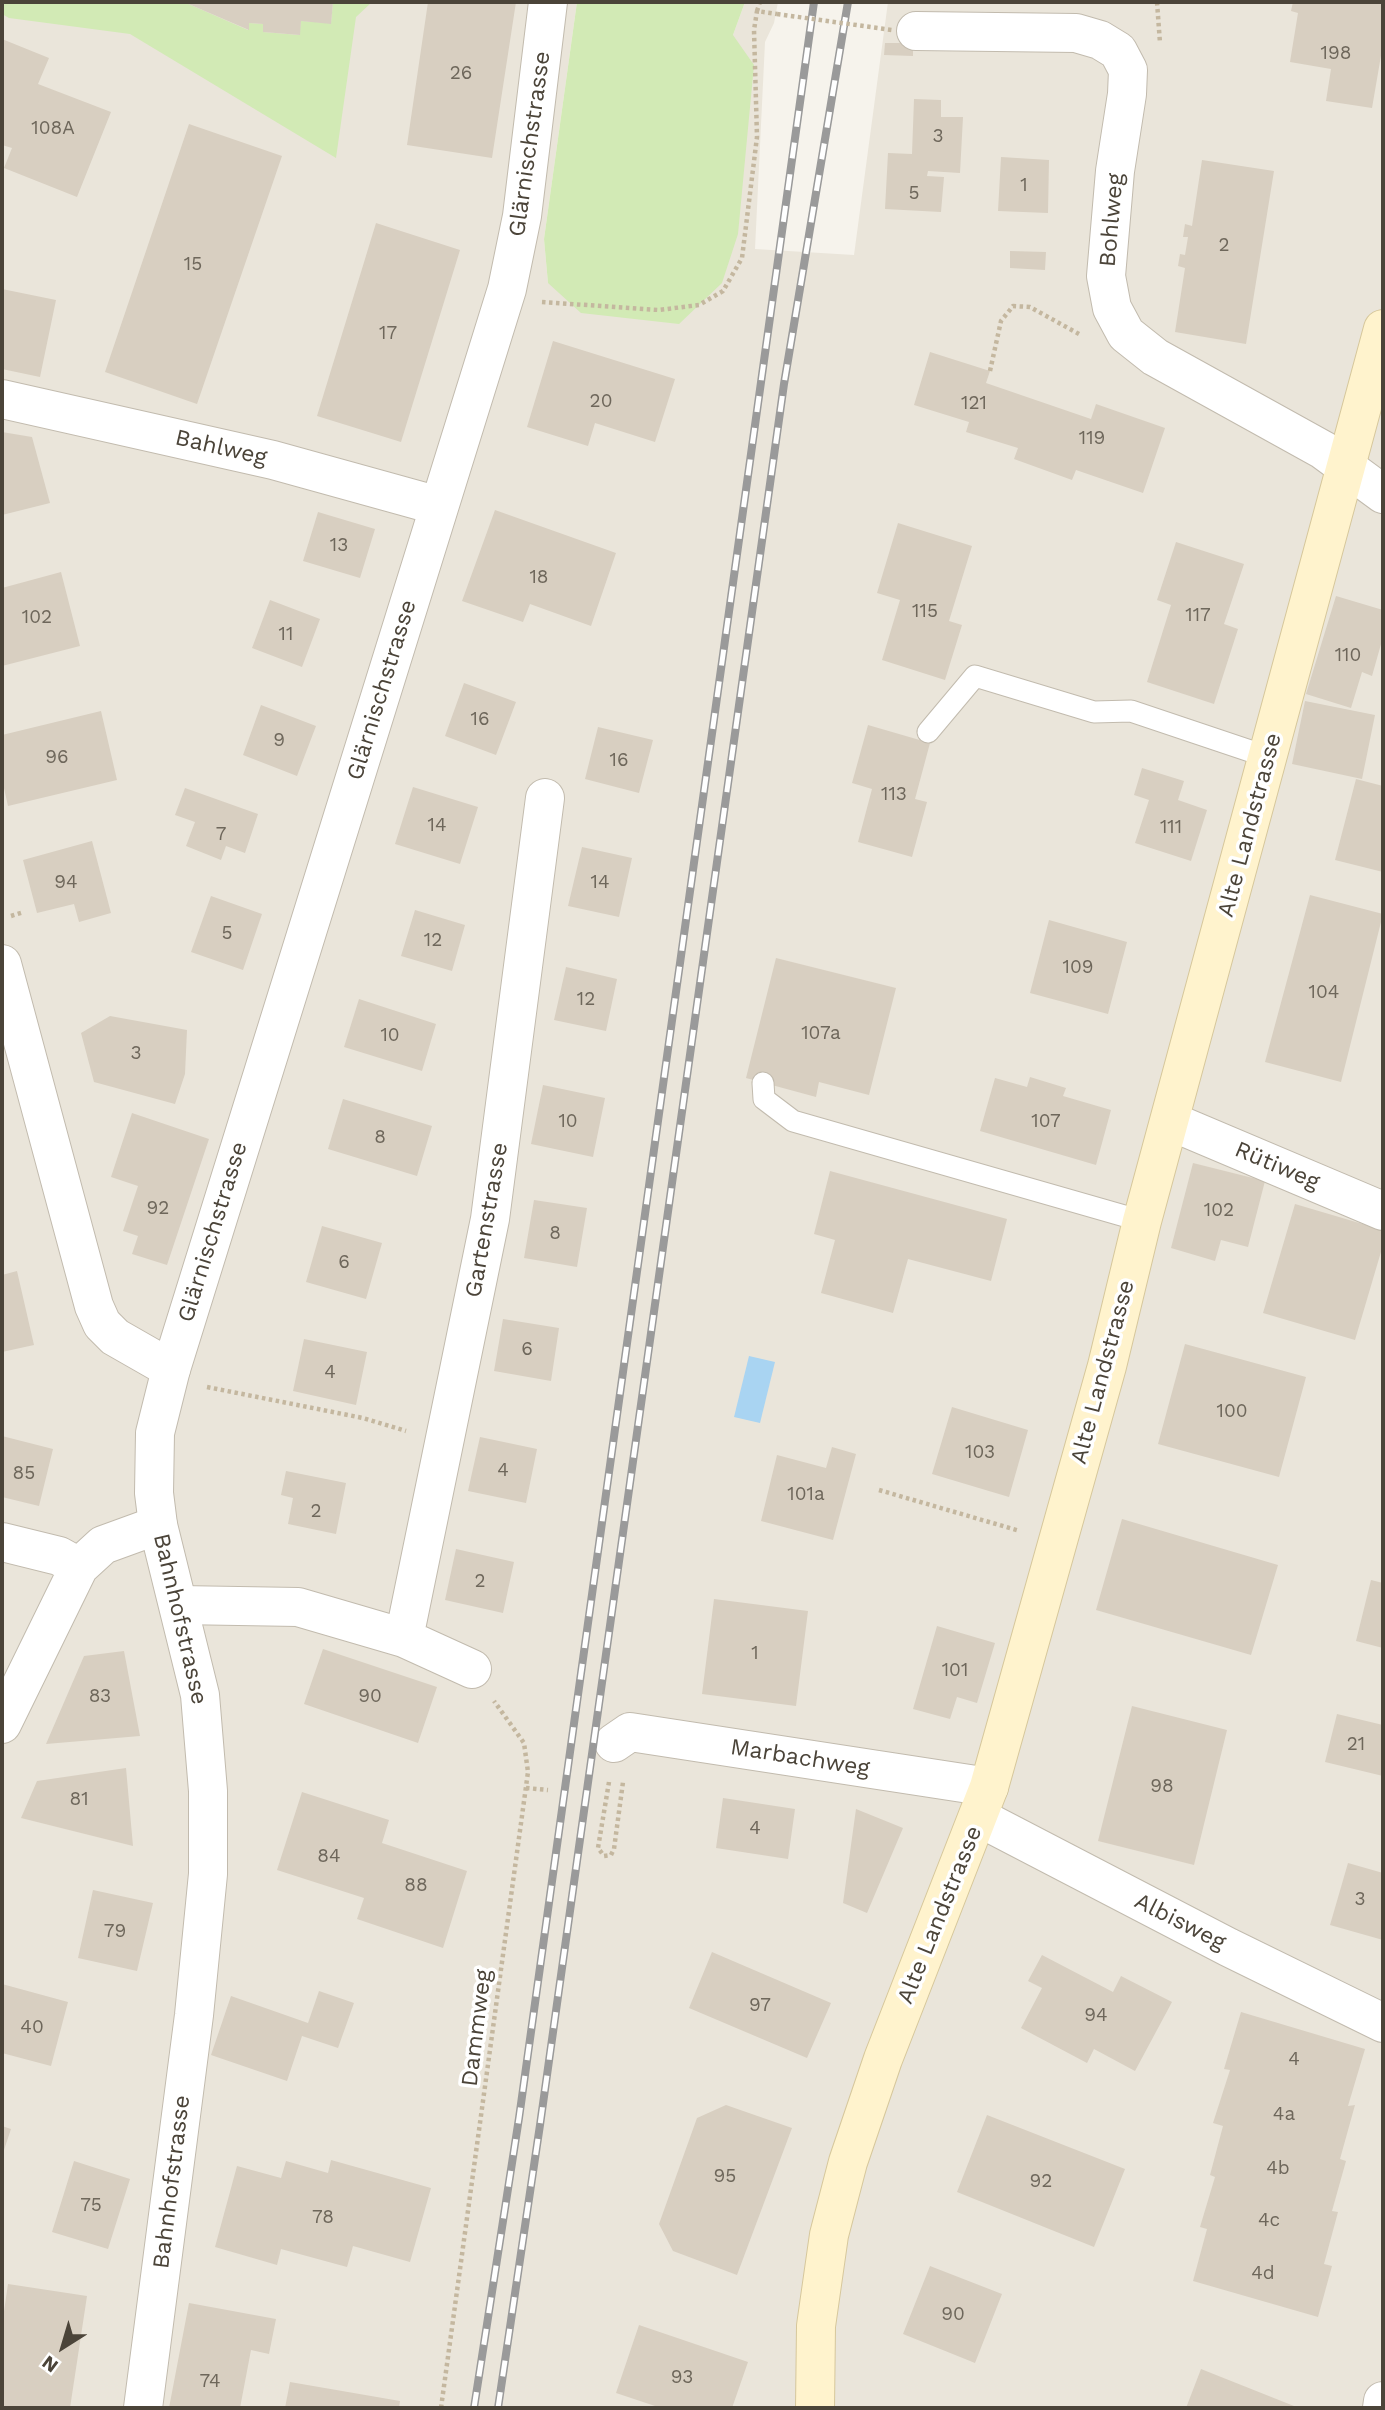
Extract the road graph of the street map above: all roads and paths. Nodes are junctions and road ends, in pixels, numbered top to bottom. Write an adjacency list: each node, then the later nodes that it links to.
1 (548, 2): 5 (street, Glärnischstrasse)
2 (760, 2): 3 (path)
3 (757, 11): 4 (path, bridge); 5 (path)
4 (904, 31): 8 (street, Bohlweg)
5 (507, 289): 10 (street, Glärnischstrasse)
6 (1383, 329): 8 (main road, Alte Landstrasse)
7 (2, 399): 10 (street, Bahlweg)
8 (1347, 469): 9 (street, Bohlweg); 12 (main road, Alte Landstrasse)
9 (1383, 494)
10 (439, 506): 21 (street, Glärnischstrasse)
11 (928, 732): 12 (lane)
12 (1268, 757): 18 (main road, Alte Landstrasse)
13 (545, 798): 23 (street, Gartenstrasse)
14 (24, 912): 15 (path)
15 (11, 916)
16 (2, 964): 21 (street)
17 (763, 1083): 20 (lane)
18 (1170, 1121): 19 (street, Rütiweg); 20 (main road, Alte Landstrasse)
19 (1383, 1211)
20 (1142, 1221): 37 (main road, Alte Landstrasse)
21 (171, 1369): 25 (street, Bahnhofstrasse)
22 (206, 1387): 23 (path)
23 (444, 1443): 30 (street, Gartenstrasse)
24 (880, 1490): 26 (path)
25 (158, 1525): 28 (street); 29 (street, Bahnhofstrasse)
26 (1027, 1534)
27 (2, 1542): 28 (street)
28 (79, 1567): 32 (street)
29 (179, 1605): 30 (street); 40 (street, Bahnhofstrasse)
30 (404, 1638): 31 (street)
31 (472, 1669): 34 (path, Dammweg)
32 (2, 1724)
33 (622, 1738): 36 (path); 37 (street, Marbachweg)
34 (526, 1788): 35 (path); 41 (path, Dammweg)
35 (548, 1790)
36 (606, 1799)
37 (984, 1802): 38 (street, Albisweg); 42 (main road, Alte Landstrasse)
38 (1383, 2023)
39 (1383, 2401): 43 (street)
40 (143, 2408)
41 (441, 2408)
42 (815, 2408)
43 (1382, 2408)

